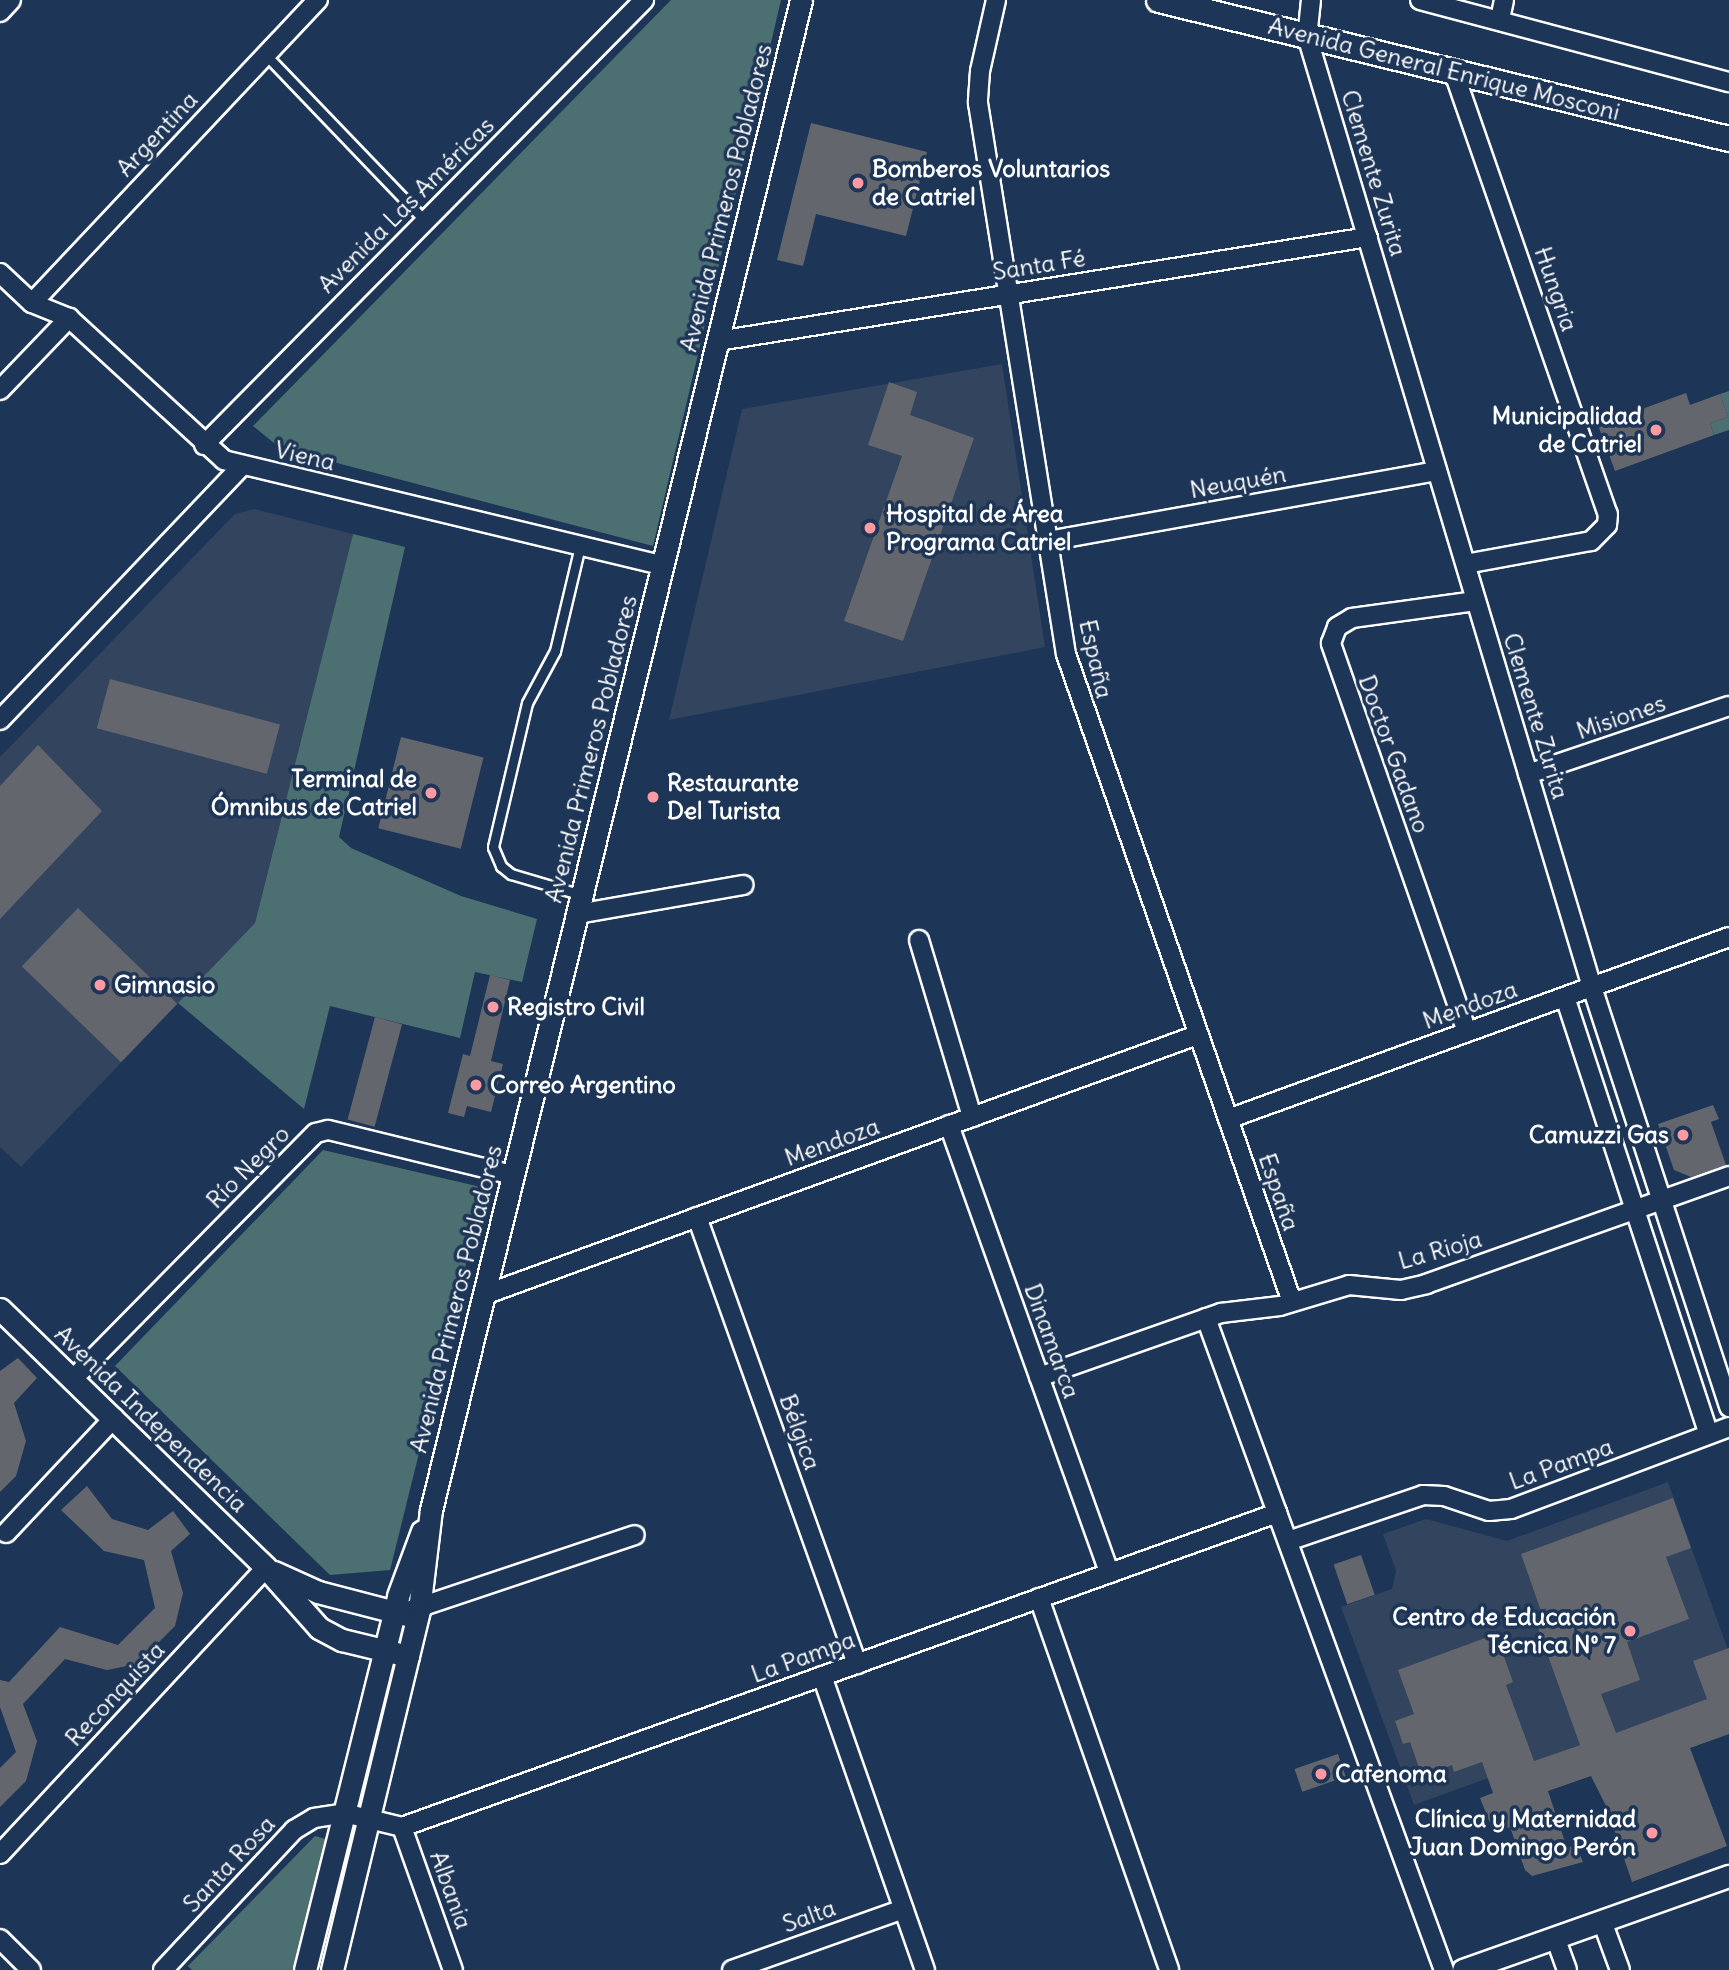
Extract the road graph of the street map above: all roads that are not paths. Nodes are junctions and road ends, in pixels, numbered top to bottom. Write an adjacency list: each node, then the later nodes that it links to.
1 (11, 0): 10 (street)
2 (318, 0): 13 (street, Argentina)
3 (644, 0): 17 (street, Avenida Las Américas)
4 (801, 0): 23 (street, Avenida Primeros Pobladores)
5 (996, 0): 20 (street, España)
6 (1159, 0): 12 (main road, Avenida General Enrique Mosconi)
7 (1311, 0): 12 (street)
8 (1420, 0): 11 (street)
9 (1504, 0): 11 (street)
10 (0, 12)
11 (1500, 19): 15 (street)
12 (1307, 36): 14 (main road, Avenida General Enrique Mosconi); 18 (street, Clemente Zurita)
13 (265, 54): 17 (lane); 21 (street, Argentina)
14 (1453, 71): 16 (main road, Avenida General Enrique Mosconi); 31 (street, Hungria)
15 (1729, 82)
16 (1729, 139)
17 (425, 221): 25 (street, Avenida Las Américas)
18 (1368, 237): 20 (street, Santa Fé); 27 (street, Clemente Zurita)
19 (0, 273): 21 (street, Viena)
20 (1008, 295): 23 (street, Santa Fé); 28 (street, España)
21 (32, 303): 22 (street, Viena)
22 (69, 318): 24 (street); 25 (street, Viena)
23 (718, 341): 30 (street, Avenida Primeros Pobladores)
24 (0, 390)
25 (204, 445): 26 (street, Viena)
26 (242, 466): 29 (street, Viena); 34 (street)
27 (1437, 471): 28 (street, Neuquén); 31 (street, Clemente Zurita)
28 (1048, 541): 43 (street, España)
29 (580, 546): 30 (street, Viena); 37 (lane)
30 (663, 565): 37 (street, Avenida Primeros Pobladores)
31 (1465, 565): 32 (street, Clemente Zurita)
32 (1476, 601): 35 (street, Clemente Zurita); 42 (street, Doctor Gadano)
33 (1729, 706): 35 (street, Misiones)
34 (1, 718)
35 (1528, 774): 40 (street, Clemente Zurita)
36 (743, 886): 37 (street)
37 (579, 905): 47 (street, Avenida Primeros Pobladores)
38 (1729, 937): 40 (street, Mendoza)
39 (919, 940): 44 (street)
40 (1592, 987): 41 (street, Mendoza); 49 (street, Clemente Zurita)
41 (1565, 996): 42 (street, Mendoza); 50 (street)
42 (1467, 1032): 45 (street, Mendoza)
43 (1197, 1035): 44 (street, Mendoza); 45 (street, España)
44 (972, 1117): 46 (street, Mendoza)
45 (1228, 1119): 53 (street, España)
46 (949, 1125): 51 (street, Mendoza); 56 (street, Dinamarca)
47 (513, 1175): 52 (street, Avenida Primeros Pobladores); 57 (street, Río Negro)
48 (1729, 1176): 49 (street, La Rioja)
49 (1661, 1200): 50 (street, La Rioja); 58 (street, Clemente Zurita)
50 (1635, 1210): 53 (street, La Rioja); 61 (street)
51 (697, 1217): 52 (street, Mendoza); 74 (street, Bélgica)
52 (484, 1294): 62 (street, Avenida Primeros Pobladores)
53 (1292, 1302): 55 (street, La Rioja)
54 (0, 1309): 57 (street, Avenida Independencia)
55 (1206, 1318): 56 (street, La Rioja); 63 (street)
56 (1039, 1377): 68 (street, Dinamarca)
57 (73, 1379): 59 (street, Avenida Independencia)
58 (1729, 1407)
59 (114, 1418): 64 (street); 67 (street, Avenida Independencia)
60 (1729, 1427): 61 (street, La Pampa)
61 (1709, 1434): 66 (street, La Pampa)
62 (431, 1510): 70 (street, Avenida Primeros Pobladores); 71 (street, Avenida Primeros Pobladores)
63 (1277, 1513): 66 (street); 68 (street, La Pampa)
64 (6, 1533)
65 (635, 1535): 71 (street)
66 (1287, 1541): 93 (street)
67 (266, 1568): 70 (street, Avenida Independencia); 72 (street, Avenida Independencia); 79 (street, Reconquista)
68 (1109, 1573): 69 (street, La Pampa)
69 (1039, 1598): 74 (street, La Pampa); 92 (street)
70 (394, 1609): 71 (street, Avenida Independencia); 72 (street, Avenida Primeros Pobladores)
71 (417, 1618): 73 (street, Avenida Primeros Pobladores)
72 (384, 1650): 73 (street, Avenida Independencia); 76 (street, Avenida Primeros Pobladores)
73 (408, 1656): 77 (street, Avenida Primeros Pobladores)
74 (858, 1664): 75 (street, La Pampa)
75 (822, 1676): 78 (street, La Pampa); 81 (street)
76 (344, 1813): 77 (street); 85 (street, Santa Rosa); 87 (street, Avenida Primeros Pobladores)
77 (369, 1819): 78 (street); 88 (street, Avenida Primeros Pobladores)
78 (402, 1827): 89 (street, Albania)
79 (0, 1854)
80 (1729, 1876): 82 (street)
81 (903, 1909): 90 (street, Salta); 91 (street)
82 (1602, 1921): 83 (street); 96 (street)
83 (1555, 1937): 94 (street); 95 (street)
84 (0, 1939): 86 (street)
85 (170, 1968)
86 (31, 1970)
87 (305, 1970)
88 (332, 1970)
89 (453, 1970)
90 (732, 1970)
91 (925, 1970)
92 (1169, 1970)
93 (1444, 1970)
94 (1463, 1970)
95 (1567, 1970)
96 (1620, 1970)

